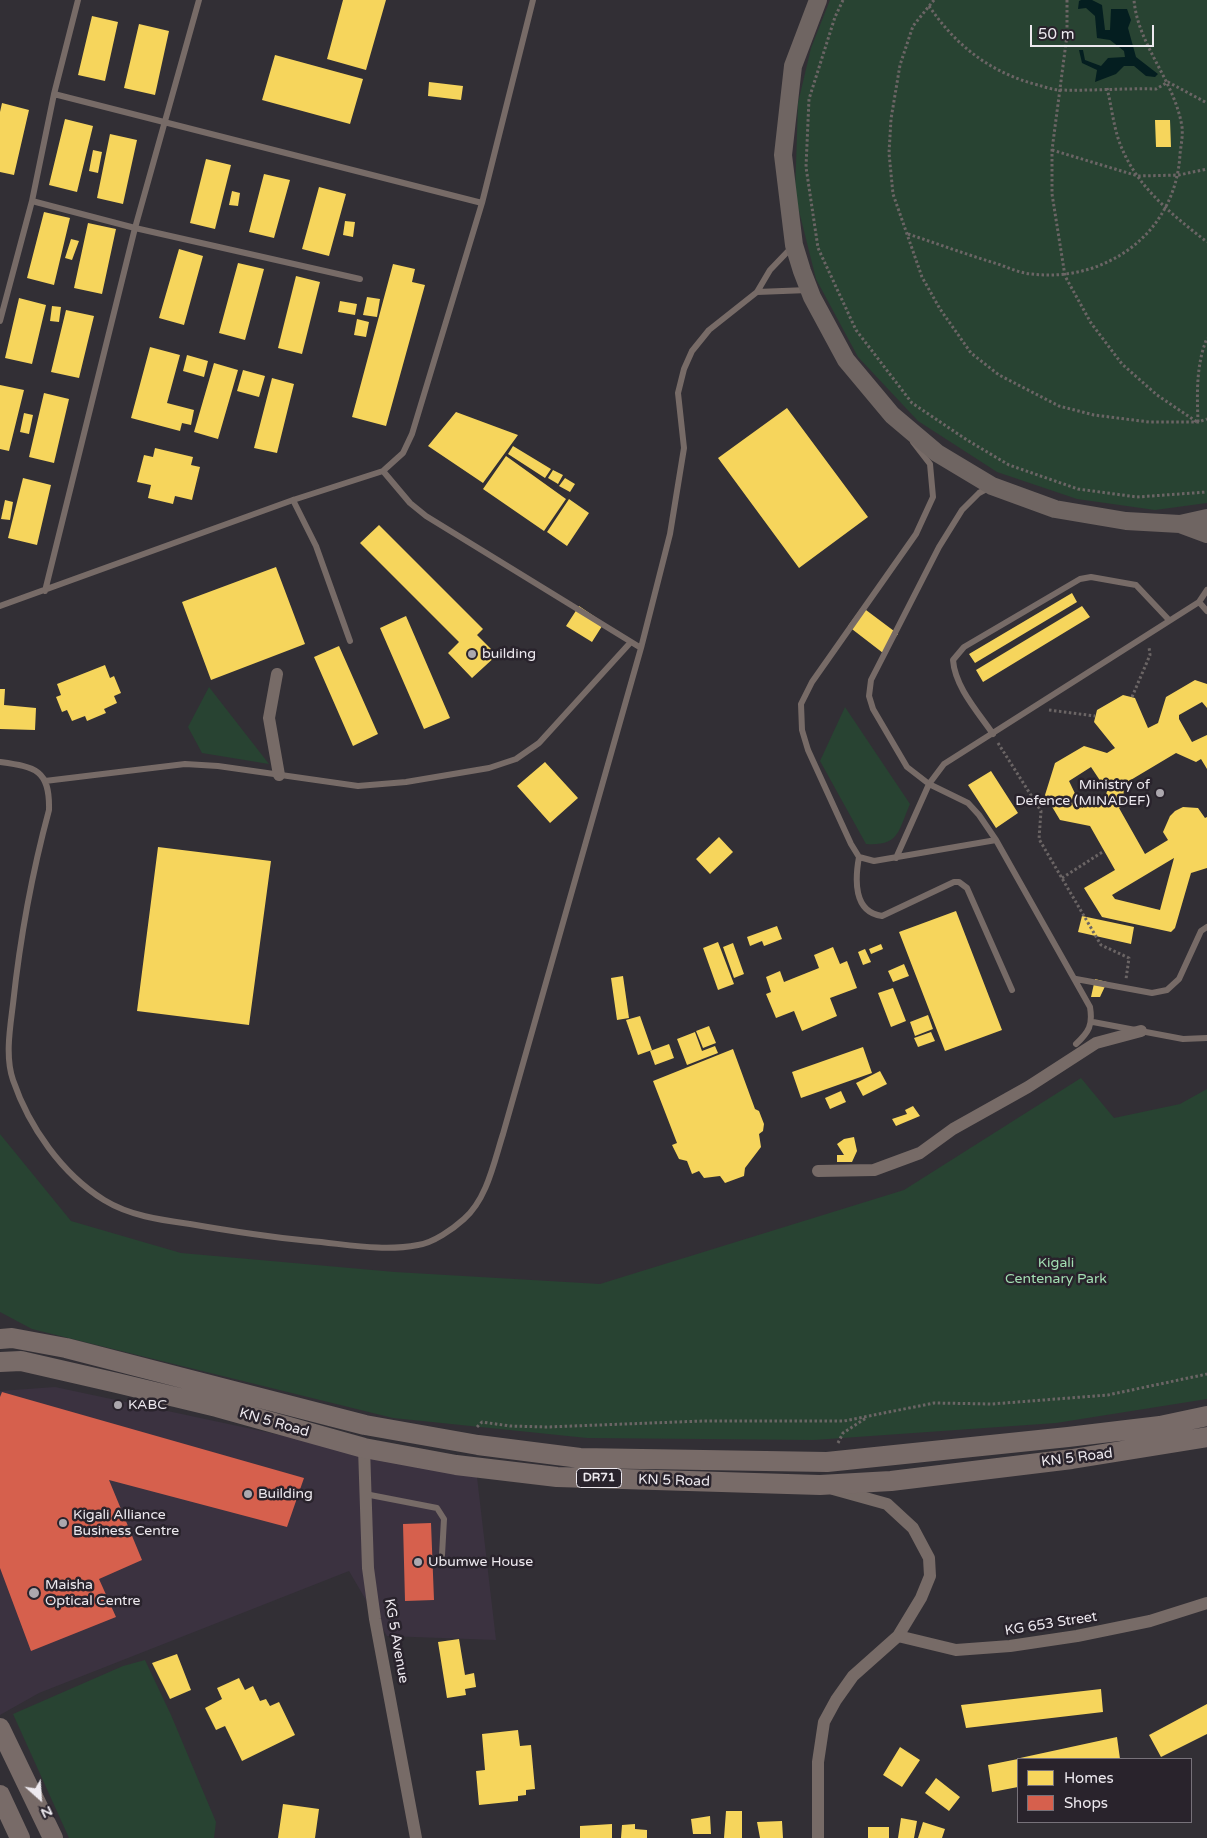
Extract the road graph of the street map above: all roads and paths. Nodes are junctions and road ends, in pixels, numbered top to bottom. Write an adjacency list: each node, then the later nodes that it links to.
1 (78, 0): 13 (lane)
2 (199, 0): 15 (lane)
3 (533, 0): 21 (lane)
4 (818, 0): 26 (main road)
5 (843, 0): 38 (path)
6 (934, 0): 9 (path)
7 (1067, 0): 12 (path)
8 (1134, 0): 10 (path)
9 (929, 6): 12 (path); 24 (path)
10 (1168, 82): 11 (path); 14 (path); 19 (path)
11 (1107, 88): 12 (path); 18 (path)
12 (1058, 90): 16 (path)
13 (54, 94): 15 (lane); 20 (lane)
14 (1207, 103)
15 (164, 122): 21 (lane); 23 (lane)
16 (1052, 150): 18 (path); 27 (path)
17 (1207, 169): 19 (path)
18 (1138, 176): 19 (path); 22 (path)
19 (1179, 176): 22 (path)
20 (32, 201): 23 (lane); 31 (lane)
21 (482, 203): 36 (lane)
22 (1167, 209): 25 (path); 27 (path)
23 (135, 228): 28 (lane); 43 (lane)
24 (908, 234): 27 (path); 35 (path)
25 (1207, 242)
26 (794, 245): 29 (lane); 30 (main road)
27 (1064, 276): 35 (path)
28 (360, 279)
29 (757, 292): 30 (lane); 52 (lane)
30 (812, 297): 33 (main road)
31 (0, 321)
32 (1207, 338): 35 (path)
33 (892, 415): 37 (main road); 64 (lane)
34 (1207, 420): 35 (path)
35 (1198, 422)
36 (382, 471): 39 (lane); 51 (lane)
37 (992, 486): 41 (main road); 61 (lane)
38 (1207, 492)
39 (293, 500): 43 (lane); 50 (lane)
40 (1207, 518): 41 (main road)
41 (1180, 524): 42 (main road)
42 (1207, 534)
43 (45, 590): 46 (lane)
44 (1207, 590): 45 (lane)
45 (1200, 602): 47 (lane); 48 (lane)
46 (0, 606)
47 (1207, 611)
48 (1168, 620): 49 (lane); 57 (lane)
49 (1148, 634): 54 (path); 55 (lane)
50 (350, 641)
51 (630, 643): 52 (lane); 59 (lane)
52 (640, 648): 60 (lane)
53 (276, 674): 59 (street)
54 (1132, 697)
55 (1033, 708): 56 (path); 57 (lane)
56 (1095, 716)
57 (993, 734): 61 (lane); 66 (path)
58 (0, 762): 60 (lane)
59 (279, 775): 60 (lane)
60 (45, 781)
61 (929, 784): 62 (lane); 65 (lane)
62 (996, 840): 65 (lane); 68 (lane)
63 (1104, 851): 66 (path)
64 (859, 856): 65 (lane); 70 (lane)
65 (896, 858)
66 (1062, 878): 69 (path)
67 (1207, 927): 69 (lane)
68 (1076, 979): 69 (lane); 71 (lane)
69 (1124, 989)
70 (1012, 990)
71 (1093, 1022): 72 (lane); 74 (lane)
72 (1141, 1031): 73 (lane); 75 (street)
73 (1207, 1038)
74 (1076, 1044)
75 (818, 1172)
76 (4, 1336): 81 (main road, KN 5 Road / DR71)
77 (0, 1362): 82 (main road, KN 5 Road / DR71)
78 (1207, 1374): 81 (path)
79 (1207, 1416): 81 (main road, KN 5 Road / DR71)
80 (1207, 1437): 83 (main road, KN 5 Road / DR71)
81 (457, 1442)
82 (364, 1448): 83 (main road, KN 5 Road / DR71); 84 (street, KG 5 Avenue)
83 (820, 1485): 87 (street)
84 (365, 1494): 85 (lane); 92 (street, KG 5 Avenue)
85 (442, 1555)
86 (1207, 1603): 87 (street, KG 653 Street)
87 (898, 1636): 93 (street)
88 (0, 1728): 91 (main road)
89 (0, 1795): 90 (main road)
90 (20, 1838)
91 (53, 1838)
92 (416, 1838)
93 (818, 1838)

